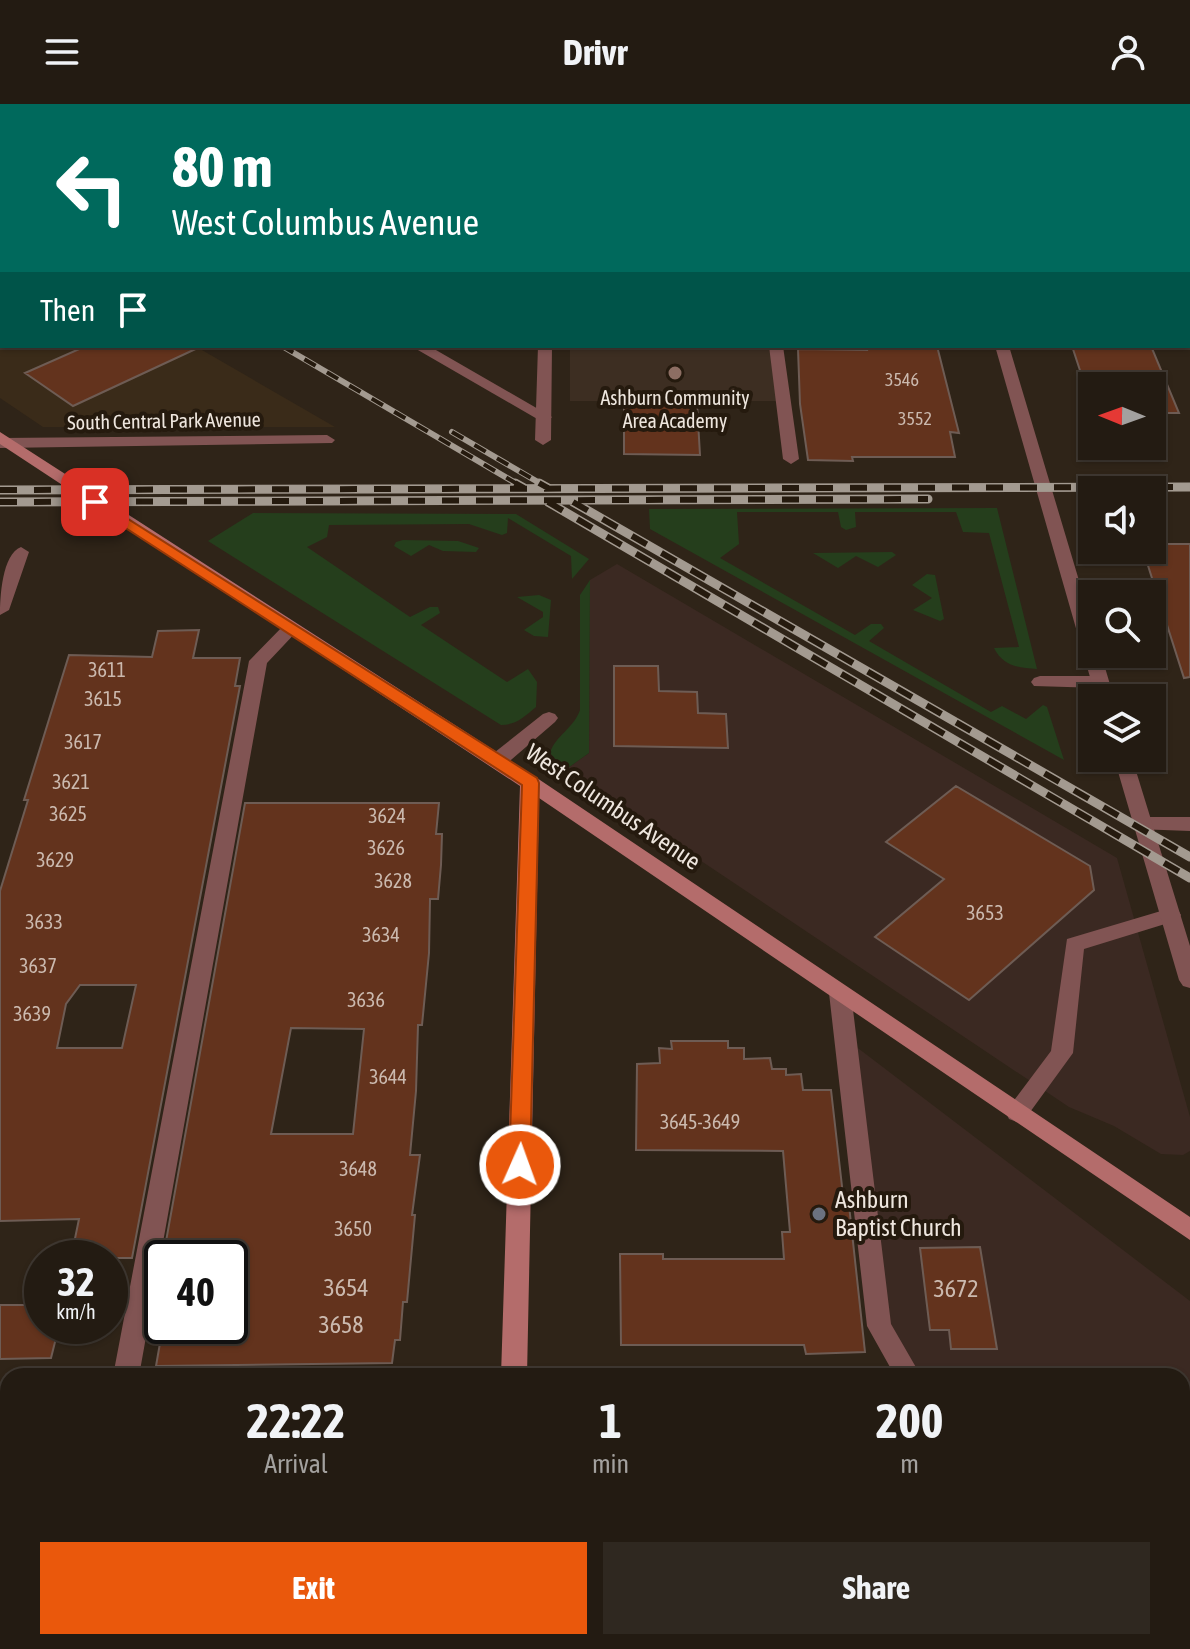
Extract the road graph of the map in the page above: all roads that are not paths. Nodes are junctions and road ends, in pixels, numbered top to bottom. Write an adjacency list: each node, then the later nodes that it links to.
1 (422, 348): 5 (street)
2 (545, 348): 5 (street)
3 (776, 348): 9 (street)
4 (1003, 348): 14 (street)
5 (544, 417): 7 (street)
6 (327, 440): 8 (street, South Central Park Avenue)
7 (543, 440)
8 (3, 441): 12 (main road, West Columbus Avenue)
9 (791, 459)
10 (21, 552): 11 (street)
11 (0, 610)
12 (291, 628): 17 (main road, West Columbus Avenue); 27 (street)
13 (1040, 682): 15 (street)
14 (1101, 684)
15 (1078, 687)
16 (549, 718): 17 (street)
17 (497, 761): 19 (main road, West Columbus Avenue)
18 (1127, 772): 20 (street)
19 (530, 783): 24 (main road, West Columbus Avenue); 28 (main road)
20 (1143, 824): 21 (street); 22 (street)
21 (1190, 824)
22 (1171, 915): 23 (street); 25 (street)
23 (1190, 980)
24 (840, 993): 25 (main road, West Columbus Avenue); 29 (street)
25 (1017, 1113): 26 (main road, West Columbus Avenue)
26 (1190, 1230)
27 (127, 1368)
28 (514, 1368)
29 (903, 1368)

